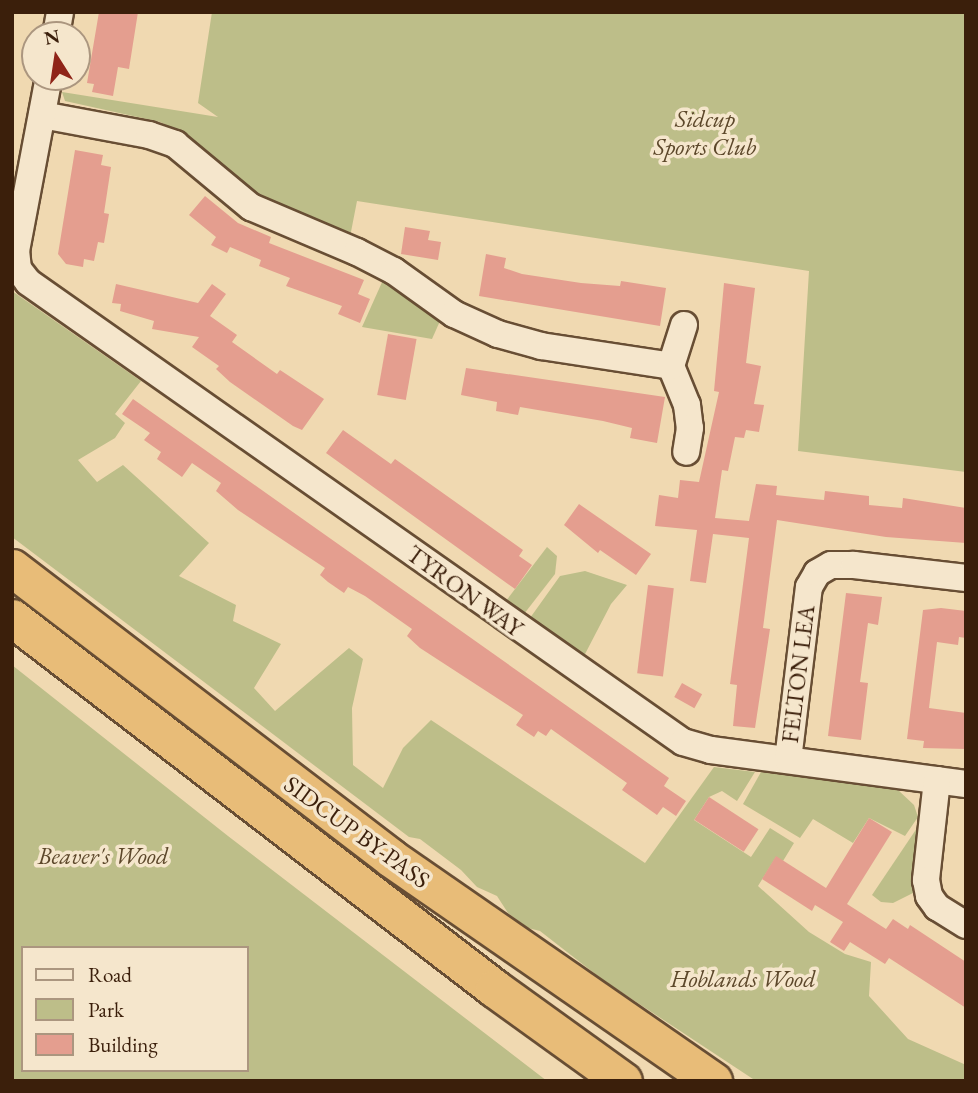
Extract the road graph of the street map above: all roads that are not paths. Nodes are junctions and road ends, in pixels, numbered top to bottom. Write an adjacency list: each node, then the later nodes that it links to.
1 (46, 91): 2 (street)
2 (42, 115): 3 (street); 5 (street)
3 (15, 270): 10 (street, TYRON WAY)
4 (684, 326): 5 (street)
5 (671, 366): 6 (street)
6 (686, 452)
7 (12, 568): 15 (highway, SIDCUP BY-PASS)
8 (966, 578): 10 (street, FELTON LEA)
9 (12, 618): 14 (highway, SIDCUP BY-PASS)
10 (788, 760): 11 (street, TYRON WAY)
11 (937, 780): 12 (street, TYRON WAY); 13 (street)
12 (966, 784)
13 (966, 925)
14 (623, 1081)
15 (713, 1081)

